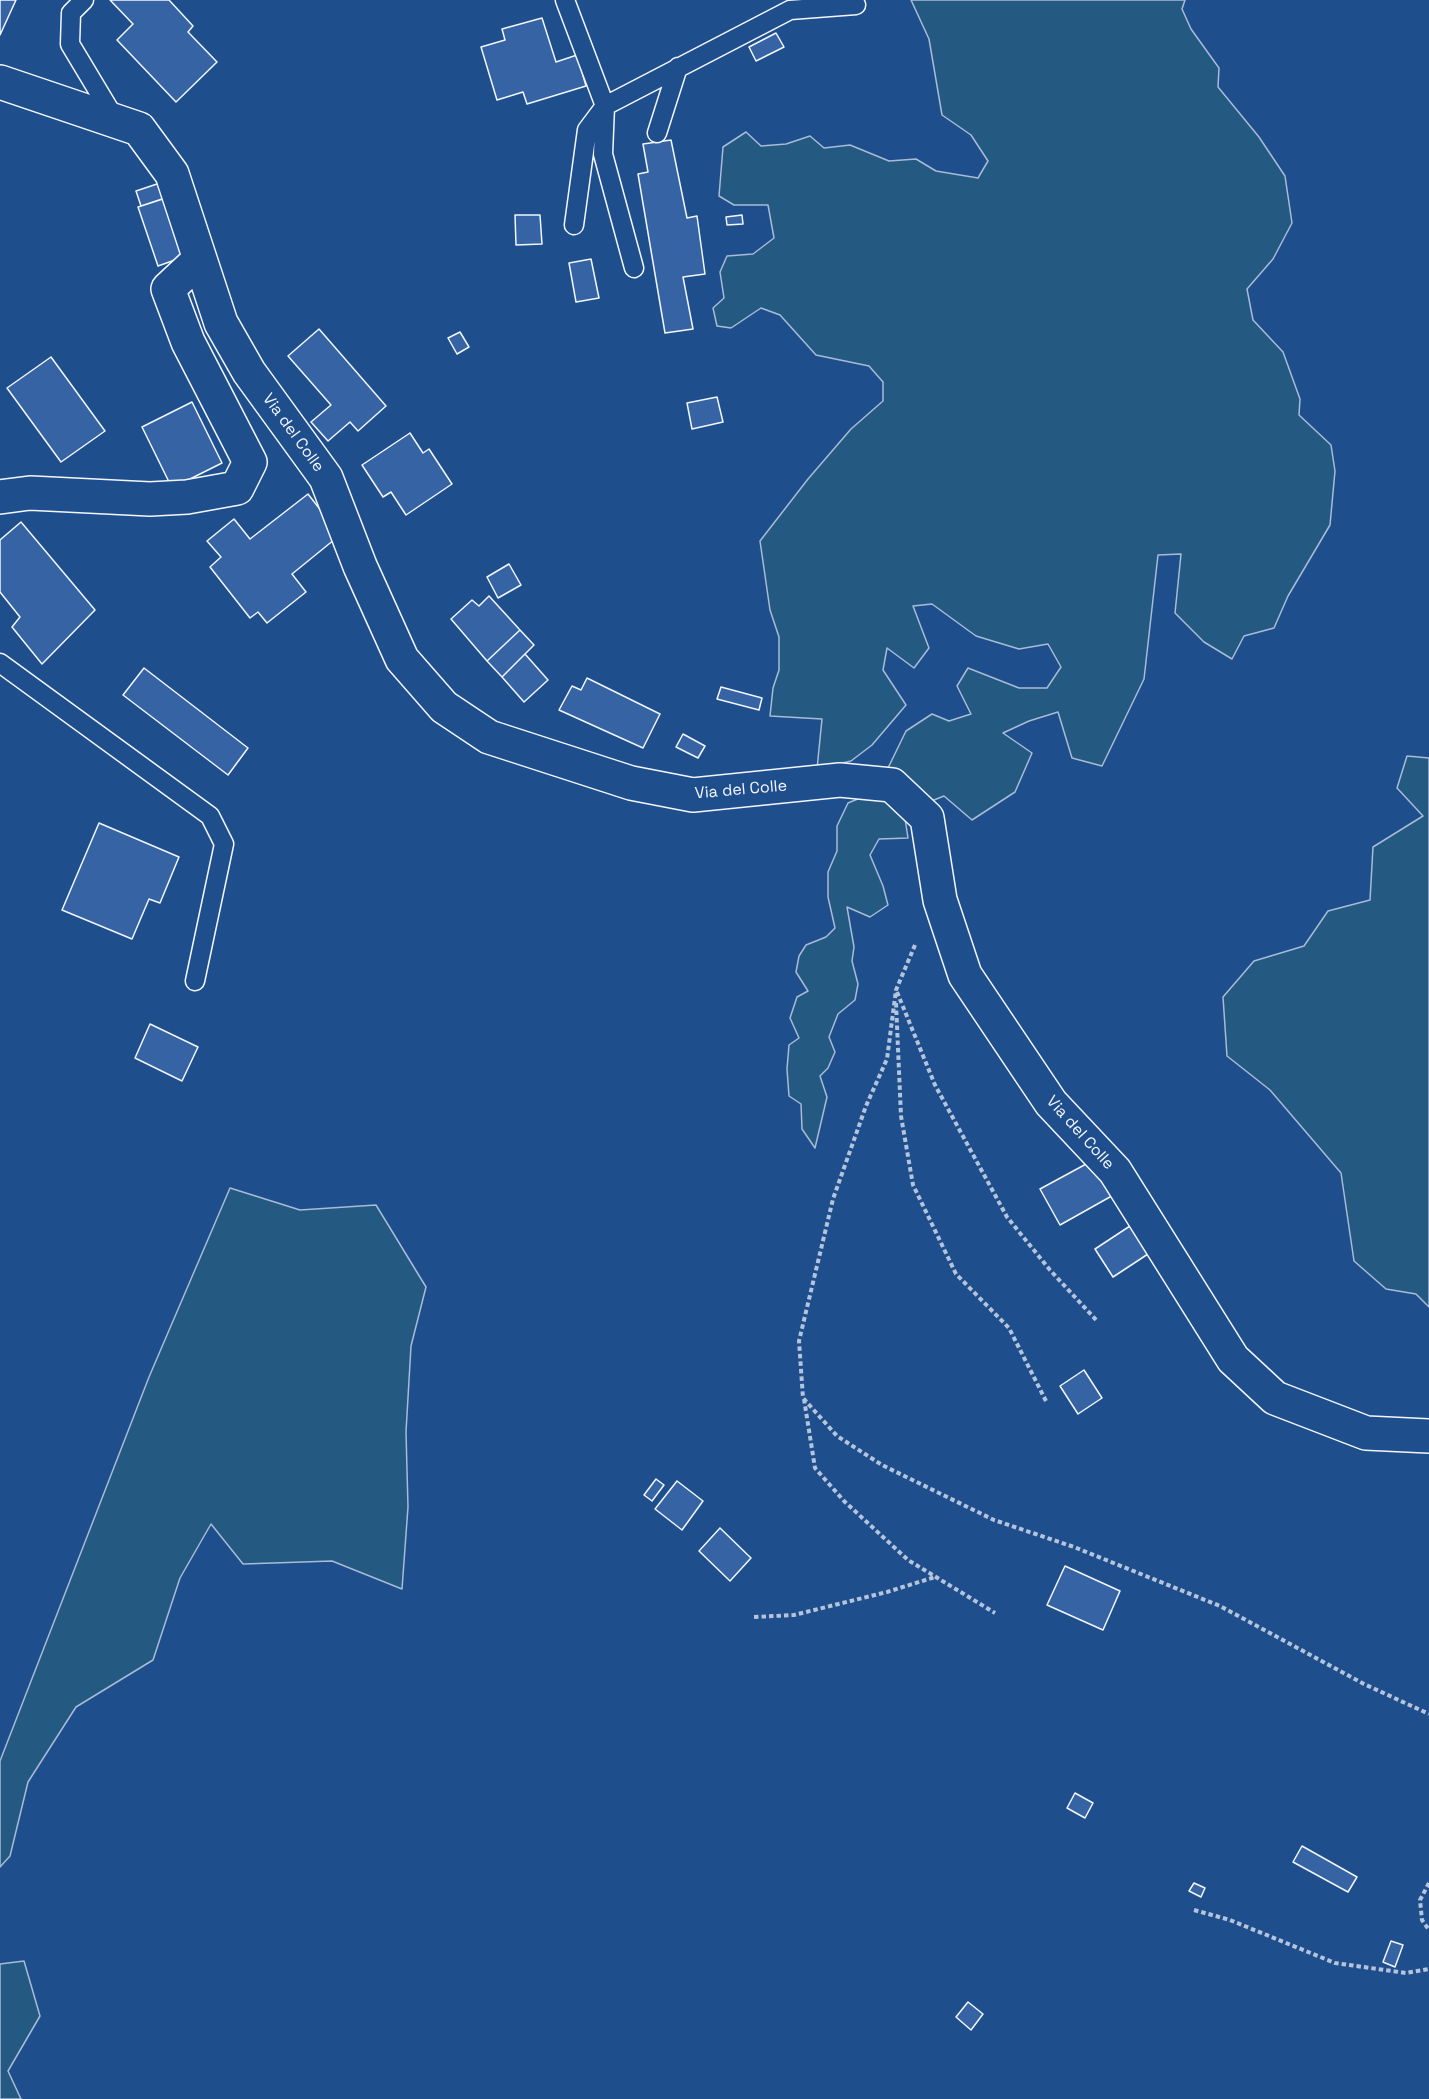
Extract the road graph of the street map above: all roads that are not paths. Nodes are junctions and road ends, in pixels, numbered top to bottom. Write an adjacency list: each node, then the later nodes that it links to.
1 (84, 0): 7 (lane)
2 (565, 0): 6 (lane)
3 (856, 5): 4 (lane)
4 (678, 67): 6 (lane); 8 (lane)
5 (0, 82): 7 (street, Via del Colle)
6 (604, 106): 9 (lane); 11 (lane)
7 (116, 122): 10 (street, Via del Colle)
8 (657, 133)
9 (574, 225)
10 (199, 260): 12 (street); 15 (street, Via del Colle)
11 (634, 268)
12 (0, 497)
13 (0, 663): 14 (lane)
14 (195, 981)
15 (1429, 1436)

